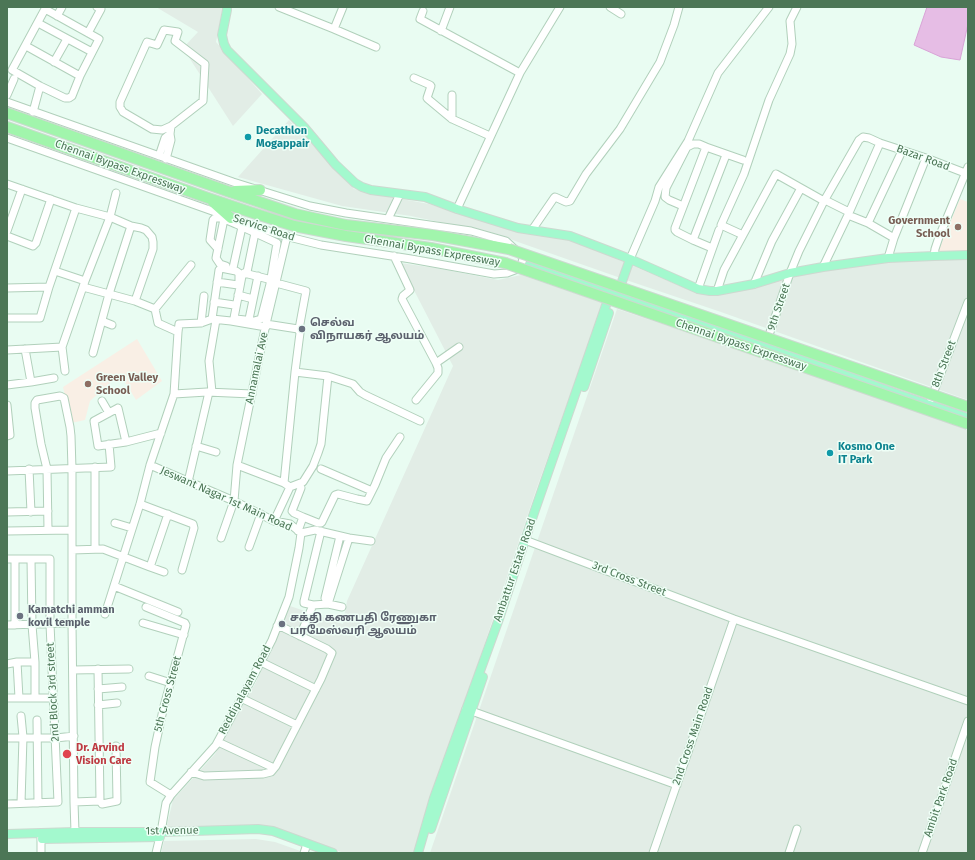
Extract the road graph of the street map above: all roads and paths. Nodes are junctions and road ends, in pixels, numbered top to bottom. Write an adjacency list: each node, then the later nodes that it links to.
1 (62, 7): 14 (street)
2 (97, 7): 18 (street)
3 (279, 7): 16 (street)
4 (343, 7): 16 (street)
5 (450, 7): 17 (street)
6 (560, 7): 24 (street)
7 (610, 7): 13 (street)
8 (679, 7): 67 (street)
9 (769, 7): 83 (street)
10 (797, 7): 71 (street)
11 (228, 8): 53 (main road)
12 (423, 11): 17 (street)
13 (620, 14)
14 (57, 16): 15 (street); 18 (street)
15 (38, 23): 19 (street); 20 (street)
16 (334, 29): 21 (street)
17 (441, 31): 24 (street)
18 (88, 33): 22 (street)
19 (67, 39): 22 (street); 23 (street)
20 (26, 46): 23 (street); 28 (street)
21 (376, 47)
22 (92, 52): 25 (street)
23 (54, 62): 25 (street)
24 (520, 73): 37 (street)
25 (80, 76): 28 (street)
26 (414, 78): 34 (street)
27 (14, 79): 29 (street)
28 (40, 86): 32 (street)
29 (7, 95)
30 (452, 95): 34 (street)
31 (7, 102): 32 (street)
32 (33, 112): 43 (street)
33 (7, 113): 51 (highway, Chennai Bypass Expressway)
34 (452, 118): 37 (street)
35 (7, 127): 54 (highway, Chennai Bypass Expressway)
36 (171, 130): 36 (street); 43 (street)
37 (490, 136): 59 (street)
38 (7, 138): 62 (street, Service Road)
39 (880, 143): 41 (street, Bazar Road); 56 (street, Bazar Road); 60 (street)
40 (706, 147): 42 (street); 57 (street); 57 (street)
41 (902, 151): 44 (street, Bazar Road); 64 (street)
42 (726, 155): 45 (street); 75 (street)
43 (162, 158): 50 (street)
44 (926, 158): 46 (street, Bazar Road); 74 (street)
45 (743, 160)
46 (967, 170): 81 (street)
47 (7, 184): 49 (street)
48 (801, 188): 56 (street); 71 (street); 95 (street)
49 (22, 189): 55 (street); 69 (street)
50 (260, 190): 51 (highway); 63 (street)
51 (227, 191): 142 (highway, Chennai Bypass Expressway, bridge)
52 (116, 193): 61 (street)
53 (400, 194): 59 (main road); 63 (street)
54 (208, 198): 62 (highway); 147 (highway, Chennai Bypass Expressway, bridge)
55 (51, 199): 58 (street); 72 (street)
56 (825, 201): 60 (street); 90 (street, 9th Street)
57 (683, 206): 75 (street)
58 (76, 208): 61 (street); 88 (street)
59 (457, 209): 67 (main road)
60 (849, 213): 64 (street); 86 (street)
61 (110, 217): 65 (street); 94 (street)
62 (228, 218): 66 (street); 73 (street, Service Road); 78 (street); 78 (street)
63 (388, 219): 84 (street)
64 (868, 224): 74 (street)
65 (131, 226): 102 (street); 107 (street)
66 (242, 227): 70 (street); 87 (street)
67 (532, 230): 83 (main road)
68 (719, 230): 77 (street)
69 (7, 231)
70 (255, 233): 76 (street); 89 (street)
71 (743, 235): 100 (street)
72 (7, 236)
73 (287, 236): 76 (street, Annamalai Ave); 80 (street, Service Road)
74 (894, 238): 82 (street)
75 (693, 240): 77 (street)
76 (281, 245): 92 (street, Annamalai Ave)
77 (712, 248): 99 (street)
78 (218, 249): 87 (street)
79 (968, 255): 81 (main road)
80 (394, 256): 84 (street, Service Road); 128 (street)
81 (934, 256): 82 (main road)
82 (888, 258): 86 (main road)
83 (630, 259): 99 (main road); 101 (main road, Ambattur Estate Road)
84 (522, 261): 101 (main road)
85 (192, 265): 111 (street)
86 (823, 267): 90 (main road)
87 (233, 268): 89 (street)
88 (55, 271): 94 (street); 97 (street)
89 (247, 272): 92 (street)
90 (790, 273): 95 (main road); 122 (street, 9th Street)
91 (258, 276): 103 (street); 105 (street); 106 (street)
92 (274, 280): 119 (street, Annamalai Ave); 121 (street)
93 (217, 282): 96 (street); 96 (street); 108 (street)
94 (84, 284): 102 (street); 124 (street)
95 (754, 284): 100 (main road)
96 (238, 285): 110 (street)
97 (49, 287): 98 (street); 112 (street)
98 (7, 288)
99 (698, 289): 100 (main road)
100 (717, 291)
101 (615, 292): 122 (main road); 186 (main road, Ambattur Estate Road)
102 (109, 294): 107 (street); 115 (street)
103 (238, 295): 105 (street); 116 (street)
104 (204, 296): 117 (street)
105 (254, 297): 106 (street); 116 (street)
106 (266, 299): 116 (street)
107 (135, 301): 111 (street)
108 (214, 302): 110 (street); 113 (street)
109 (968, 302): 140 (street, 8th Street)
110 (234, 305): 114 (street)
111 (155, 309): 120 (street)
112 (7, 318)
113 (213, 318): 114 (street); 117 (street); 135 (street)
114 (231, 320): 116 (street)
115 (102, 321): 118 (street); 127 (street)
116 (248, 322): 119 (street)
117 (200, 323): 120 (street)
118 (112, 325)
119 (266, 326): 121 (street); 137 (street, Annamalai Ave)
120 (178, 328): 136 (street)
121 (299, 329): 130 (street)
122 (766, 343): 140 (main road)
123 (459, 346): 128 (street)
124 (62, 347): 125 (street); 129 (street)
125 (25, 349): 126 (street); 133 (street)
126 (7, 350)
127 (94, 353)
128 (436, 362): 138 (street)
129 (65, 371)
130 (295, 372): 131 (street); 164 (street)
131 (328, 376): 146 (street); 164 (street)
132 (54, 378): 133 (street)
133 (31, 382): 134 (street)
134 (7, 385)
135 (211, 392): 136 (street); 137 (street); 153 (street)
136 (174, 394): 148 (street)
137 (252, 394): 156 (street, Annamalai Ave)
138 (416, 400)
139 (102, 401): 144 (street)
140 (930, 402): 143 (main road); 145 (main road)
141 (7, 405): 149 (street)
142 (968, 407)
143 (968, 411)
144 (109, 413): 151 (street); 152 (street)
145 (968, 418)
146 (420, 421)
147 (968, 424)
148 (161, 433): 151 (street); 155 (street)
149 (7, 436)
150 (400, 437): 166 (street)
151 (126, 442): 152 (street)
152 (109, 444): 157 (street)
153 (196, 446): 154 (street); 163 (street)
154 (216, 452)
155 (150, 465): 163 (street, Jeswant Nagar 1st Main Road); 168 (street)
156 (237, 465): 164 (street); 167 (street, Annamalai Ave)
157 (95, 468): 160 (street); 189 (street)
158 (29, 469): 159 (street); 162 (street); 171 (street)
159 (47, 469): 160 (street); 160 (street); 169 (street)
160 (72, 469): 179 (street)
161 (321, 469): 166 (street)
162 (7, 471)
163 (188, 482): 167 (street, Jeswant Nagar 1st Main Road)
164 (287, 485): 175 (street)
165 (301, 488): 174 (street)
166 (372, 491): 174 (street)
167 (234, 501): 173 (street, Jeswant Nagar 1st Main Road); 184 (street, Annamalai Ave)
168 (140, 504): 172 (street); 177 (street)
169 (48, 511): 171 (street); 178 (street)
170 (7, 512): 171 (street)
171 (31, 512)
172 (168, 514): 194 (street); 195 (street)
173 (261, 514): 175 (street, Jeswant Nagar 1st Main Road); 188 (street)
174 (303, 517): 182 (street, Reddipalayam Road)
175 (274, 521): 182 (street, Jeswant Nagar 1st Main Road)
176 (115, 523): 177 (street)
177 (132, 528): 191 (street)
178 (48, 530): 179 (street); 180 (street)
179 (72, 530): 190 (street)
180 (7, 531)
181 (321, 531): 182 (street); 183 (street); 198 (street)
182 (299, 532): 211 (street, Reddipalayam Road)
183 (340, 536): 185 (street); 199 (street)
184 (221, 538)
185 (349, 538): 187 (street); 199 (street)
186 (527, 540): 204 (street, 3rd Cross Street); 234 (main road, Ambattur Estate Road)
187 (371, 541)
188 (249, 547)
189 (95, 549): 190 (street); 191 (street)
190 (72, 550): 205 (street)
191 (124, 557): 194 (street); 197 (street)
192 (11, 559): 193 (street); 209 (street)
193 (31, 559): 207 (street, 2nd Block 3rd street); 210 (street)
194 (150, 567): 196 (street)
195 (182, 570)
196 (164, 572)
197 (114, 586): 202 (street); 203 (street)
198 (313, 605): 199 (street); 213 (street)
199 (326, 605): 201 (street)
200 (146, 607): 212 (street)
201 (342, 607)
202 (178, 612)
203 (105, 614)
204 (734, 619): 231 (street, 3rd Cross Street); 248 (street, 2nd Cross Main Road)
205 (72, 623): 207 (street); 220 (street)
206 (143, 623): 212 (street)
207 (50, 624): 210 (street); 229 (street, 2nd Block 3rd street)
208 (7, 625): 209 (street)
209 (16, 625): 210 (street)
210 (32, 625): 215 (street)
211 (278, 626): 213 (street); 216 (street, Reddipalayam Road)
212 (184, 635): 222 (street, 5th Cross Street)
213 (300, 636): 225 (street)
214 (17, 662): 215 (street); 217 (street); 227 (street)
215 (36, 662): 228 (street)
216 (261, 662): 225 (street); 230 (street, Reddipalayam Road)
217 (7, 664)
218 (129, 668): 219 (street)
219 (98, 669): 220 (street); 224 (street)
220 (73, 670): 239 (street)
221 (149, 676): 222 (street)
222 (171, 683): 249 (street, 5th Cross Street)
223 (122, 687): 224 (street)
224 (98, 688): 233 (street)
225 (316, 689): 238 (street)
226 (7, 698): 227 (street)
227 (19, 698): 228 (street)
228 (35, 698): 229 (street)
229 (53, 698): 243 (street, 2nd Block 3rd street)
230 (241, 698): 238 (street); 244 (street, Reddipalayam Road)
231 (968, 701)
232 (117, 703): 233 (street)
233 (98, 704): 250 (street)
234 (468, 710): 248 (street); 266 (main road, Ambattur Estate Road); 267 (main road, Ambattur Estate Road)
235 (21, 716): 240 (street)
236 (37, 720): 241 (street)
237 (968, 721): 270 (street, Ambit Park Road)
238 (297, 725): 246 (street)
239 (74, 736): 243 (street); 251 (street)
240 (23, 737): 241 (street); 242 (street); 254 (street)
241 (38, 737): 243 (street); 252 (street)
242 (7, 738)
243 (56, 738): 252 (street, 2nd Block 3rd street)
244 (218, 742): 246 (street); 247 (street, Reddipalayam Road)
245 (116, 746): 250 (street)
246 (274, 768): 247 (street)
247 (191, 772): 249 (street, Reddipalayam Road)
248 (677, 784): 268 (street, 2nd Cross Main Road)
249 (171, 795): 258 (street, Reddipalayam Road)
250 (100, 801): 251 (street)
251 (74, 802): 257 (street)
252 (38, 803): 254 (street)
253 (7, 804): 254 (street)
254 (21, 804)
255 (797, 829): 269 (street)
256 (7, 834): 259 (main road, 1st Avenue)
257 (76, 835): 258 (main road, 1st Avenue); 259 (main road, 1st Avenue)
258 (161, 835): 261 (main road, 1st Avenue); 263 (street, Reddipalayam Road)
259 (41, 836): 260 (main road, 1st Avenue); 262 (street)
260 (7, 839)
261 (306, 848): 264 (main road, 1st Avenue); 265 (main road, 1st Avenue)
262 (41, 853)
263 (156, 853)
264 (319, 853)
265 (333, 853)
266 (418, 853)
267 (424, 853)
268 (653, 853)
269 (789, 853)
270 (922, 853)

